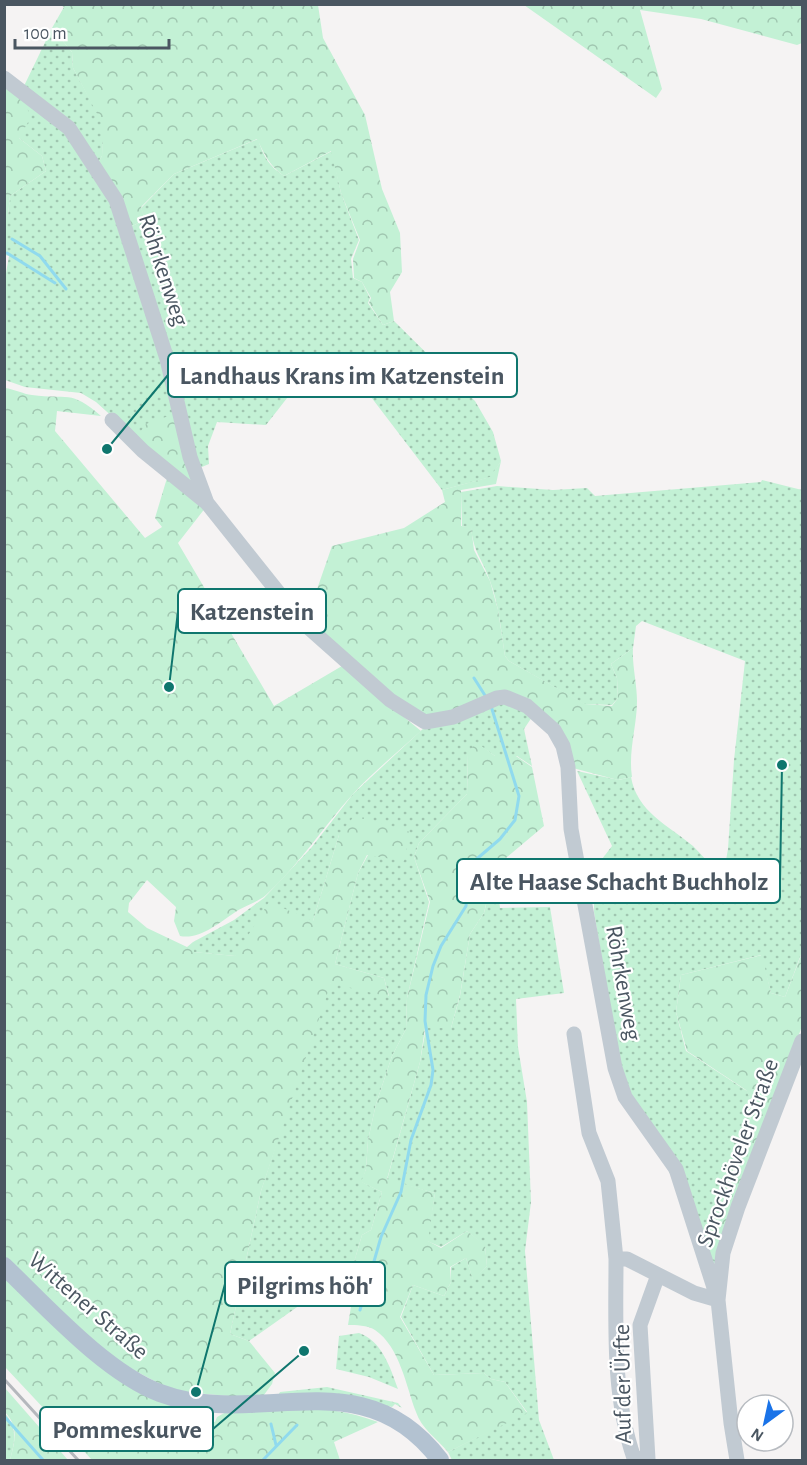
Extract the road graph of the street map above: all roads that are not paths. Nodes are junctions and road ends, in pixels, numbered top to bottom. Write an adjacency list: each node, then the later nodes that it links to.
1 (4, 78): 3 (street, Röhrkenweg)
2 (112, 420): 3 (street)
3 (207, 503): 10 (street, Röhrkenweg)
4 (574, 1034): 7 (street, Auf der Ürfte)
5 (802, 1041): 6 (street, Sprockhöveler Straße)
6 (797, 1072): 10 (street, Sprockhöveler Straße)
7 (616, 1259): 9 (street); 9 (street, Auf der Ürfte)
8 (4, 1266): 11 (main road, Wittener Straße)
9 (658, 1275): 10 (street)
10 (718, 1300): 12 (street, Sprockhöveler Straße)
11 (440, 1461)
12 (737, 1461)

